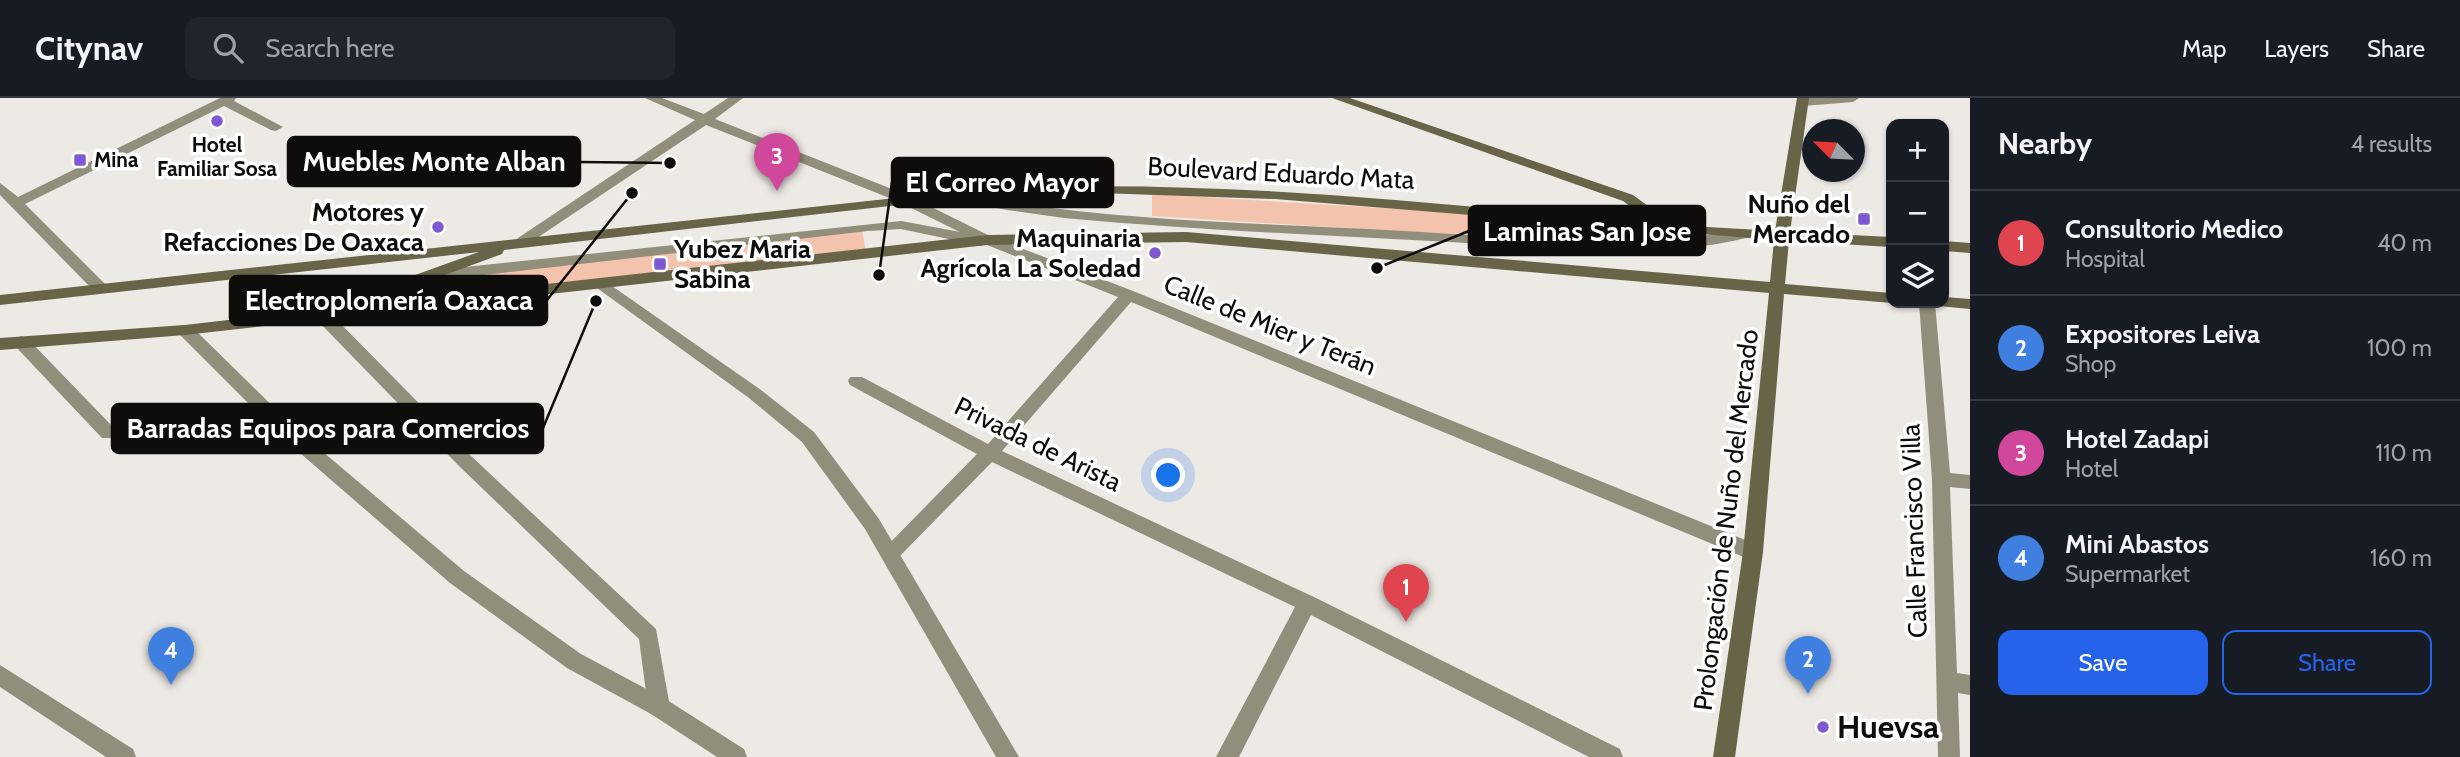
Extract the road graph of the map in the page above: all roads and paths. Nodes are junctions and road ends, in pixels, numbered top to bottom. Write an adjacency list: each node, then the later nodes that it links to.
1 (651, 98): 7 (street, Calle de Mier y Terán)
2 (737, 98): 7 (street)
3 (1338, 98): 13 (main road)
4 (1853, 98): 6 (street)
5 (227, 100): 8 (street); 12 (street)
6 (1803, 100): 15 (main road, Prolongación de Nuño del Mercado)
7 (704, 119): 11 (street, Calle de Mier y Terán); 17 (street)
8 (276, 127)
9 (0, 187): 12 (street)
10 (950, 195): 11 (main road, Boulevard Eduardo Mata); 13 (main road, Boulevard Eduardo Mata); 14 (street)
11 (902, 198): 16 (street, Calle de Mier y Terán); 17 (main road, Boulevard Eduardo Mata)
12 (18, 202): 22 (street)
13 (1668, 229): 14 (main road, Boulevard Eduardo Mata)
14 (1745, 234): 15 (main road, Boulevard Eduardo Mata)
15 (1783, 235): 18 (main road, Boulevard Eduardo Mata); 23 (main road, Prolongación de Nuño del Mercado)
16 (985, 240): 21 (main road); 23 (main road); 24 (street, Calle de Mier y Terán); 30 (street)
17 (523, 241): 22 (main road, Boulevard Eduardo Mata); 31 (main road)
18 (1886, 242)
19 (1949, 246): 20 (main road)
20 (1970, 248)
21 (602, 284): 30 (main road); 41 (street)
22 (100, 288): 26 (main road, Boulevard Eduardo Mata)
23 (1778, 290): 25 (main road); 40 (main road, Prolongación de Nuño del Mercado)
24 (1128, 295): 37 (street); 40 (street, Calle de Mier y Terán)
25 (1886, 298)
26 (0, 300)
27 (1949, 302): 28 (main road)
28 (1970, 304)
29 (1927, 308): 38 (street, Calle Francisco Villa)
30 (342, 313): 31 (main road)
31 (322, 315): 32 (main road); 46 (street)
32 (185, 330): 33 (main road); 46 (street)
33 (22, 342): 34 (main road); 36 (street)
34 (0, 344)
35 (856, 381): 37 (street, Privada de Arista)
36 (108, 433)
37 (990, 453): 41 (street); 42 (street, Privada de Arista)
38 (1941, 479): 39 (street); 44 (street, Calle Francisco Villa)
39 (1970, 482)
40 (1753, 552): 52 (main road, Prolongación de Nuño del Mercado)
41 (890, 553): 49 (street)
42 (1307, 603): 50 (street); 51 (street, Privada de Arista)
43 (0, 675): 47 (street)
44 (1946, 681): 45 (street); 53 (street, Calle Francisco Villa)
45 (1970, 685)
46 (659, 707): 48 (street)
47 (125, 757)
48 (736, 757)
49 (1008, 757)
50 (1227, 757)
51 (1612, 757)
52 (1724, 757)
53 (1949, 757)

